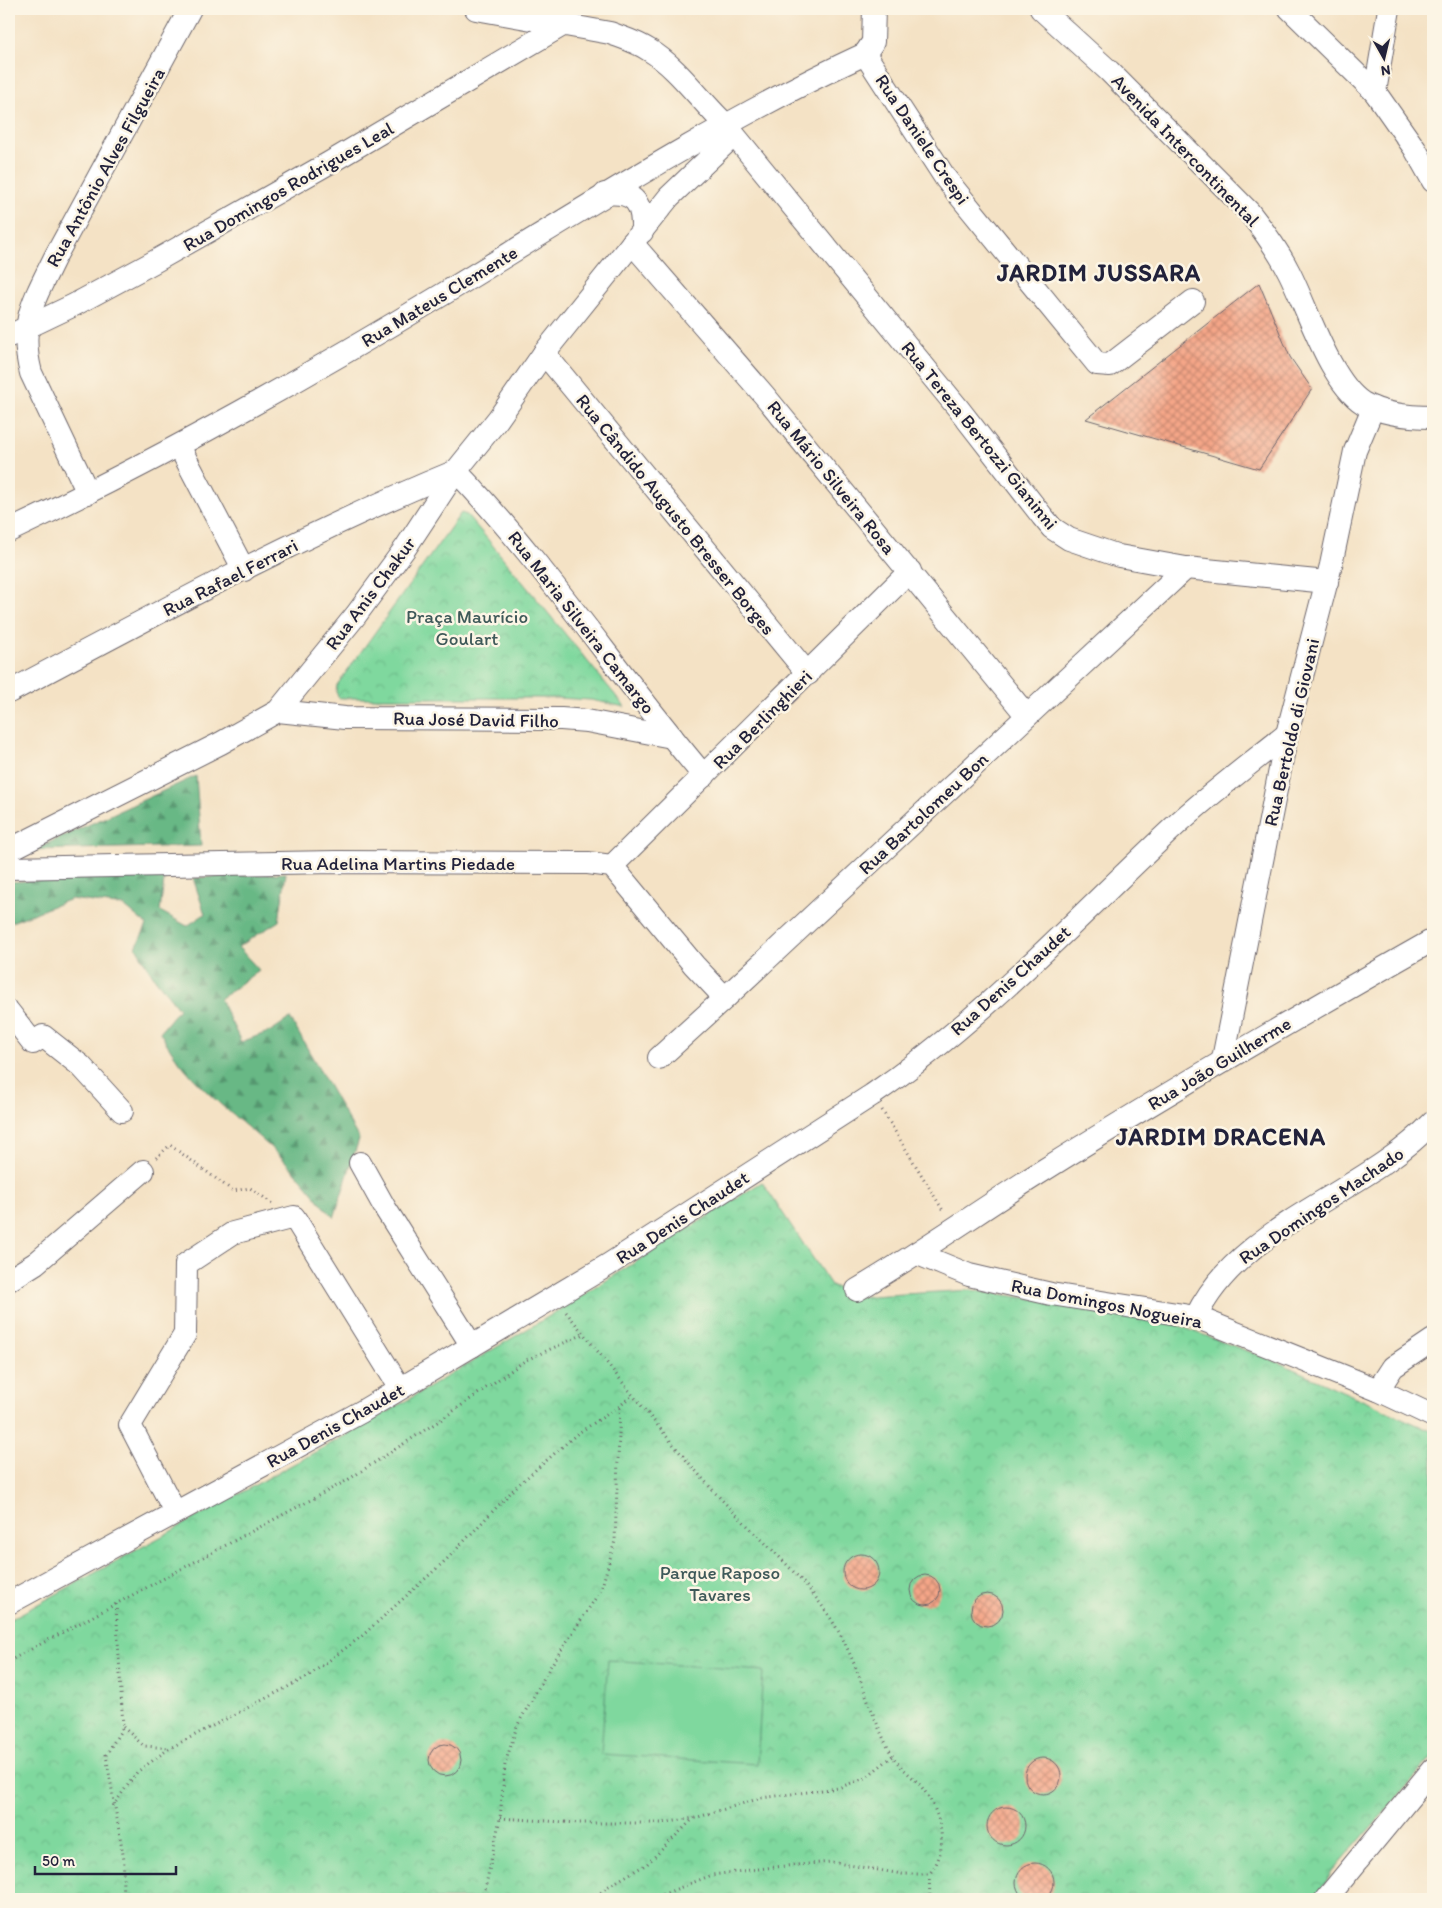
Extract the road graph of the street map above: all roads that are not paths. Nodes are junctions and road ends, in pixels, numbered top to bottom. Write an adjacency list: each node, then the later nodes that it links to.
1 (190, 9): 15 (street, Rua Antônio Alves Filgueira)
2 (476, 9): 7 (street, Rua Tereza Bertozzi Gianinni)
3 (874, 9): 8 (street)
4 (1041, 9): 17 (street, Avenida Intercontinental)
5 (1290, 9): 9 (street)
6 (1388, 9): 9 (street)
7 (561, 26): 10 (street, Rua Tereza Bertozzi Gianinni); 15 (street, Rua Domingos Rodrigues Leal)
8 (865, 54): 10 (street, Rua Mateus Clemente); 14 (street, Rua Daniele Crespi)
9 (1375, 92): 11 (street)
10 (730, 130): 12 (street, Rua Mateus Clemente); 13 (street, Rua Anis Chakur); 23 (street, Rua Tereza Bertozzi Gianinni)
11 (1433, 181)
12 (605, 194): 13 (street); 19 (street, Rua Mateus Clemente)
13 (637, 238): 16 (street, Rua Anis Chakur); 25 (street, Rua Mário Silveira Rosa)
14 (1193, 301)
15 (17, 332): 21 (street, Rua Antônio Alves Filgueira)
16 (544, 353): 20 (street, Rua Anis Chakur); 27 (street, Rua Cândido Augusto Bresser Borges)
17 (1373, 408): 18 (street); 26 (street, Rua Bertoldo di Giovani)
18 (1433, 417)
19 (179, 446): 21 (street, Rua Mateus Clemente); 24 (street)
20 (456, 471): 24 (street, Rua Rafael Ferrari); 29 (street, Rua Anis Chakur); 32 (street, Rua Maria Silveira Camargo)
21 (88, 493): 22 (street, Rua Mateus Clemente)
22 (9, 531)
23 (1186, 568): 26 (street, Rua Tereza Bertozzi Gianinni); 30 (street, Rua Bartolomeu Bon)
24 (244, 570): 28 (street, Rua Rafael Ferrari)
25 (910, 571): 27 (street, Rua Berlinghieri); 30 (street, Rua Mário Silveira Rosa)
26 (1327, 582): 31 (street, Rua Bertoldo di Giovani)
27 (808, 674): 33 (street, Rua Berlinghieri)
28 (9, 692)
29 (278, 711): 32 (street, Rua José David Filho); 34 (street, Rua Anis Chakur)
30 (1027, 716): 38 (street, Rua Bartolomeu Bon)
31 (1287, 734): 41 (street, Rua Bertoldo di Giovani); 51 (street, Rua Denis Chaudet)
32 (672, 737): 33 (street, Rua Maria Silveira Camargo)
33 (704, 776): 35 (street, Rua Berlinghieri)
34 (9, 850)
35 (612, 866): 36 (street, Rua Adelina Martins Piedade); 38 (street)
36 (9, 868)
37 (1433, 940): 41 (street, Rua João Guilherme)
38 (725, 998): 40 (street, Rua Bartolomeu Bon)
39 (9, 1012): 42 (street)
40 (659, 1058)
41 (1223, 1059): 46 (street, Rua João Guilherme)
42 (122, 1111)
43 (1433, 1122): 49 (street, Rua Domingos Machado)
44 (360, 1163): 51 (street)
45 (143, 1171): 47 (street)
46 (918, 1254): 48 (street, Rua João Guilherme); 49 (street, Rua Domingos Nogueira)
47 (9, 1280)
48 (857, 1290)
49 (1196, 1316): 53 (street, Rua Domingos Nogueira)
50 (1433, 1340): 53 (street)
51 (472, 1346): 52 (street, Rua Denis Chaudet)
52 (400, 1388): 55 (street, Rua Denis Chaudet); 55 (street)
53 (1378, 1390): 54 (street, Rua Domingos Nogueira)
54 (1433, 1416)
55 (175, 1512): 56 (street, Rua Denis Chaudet)
56 (9, 1603)
57 (1433, 1769): 58 (street)
58 (1326, 1899)

